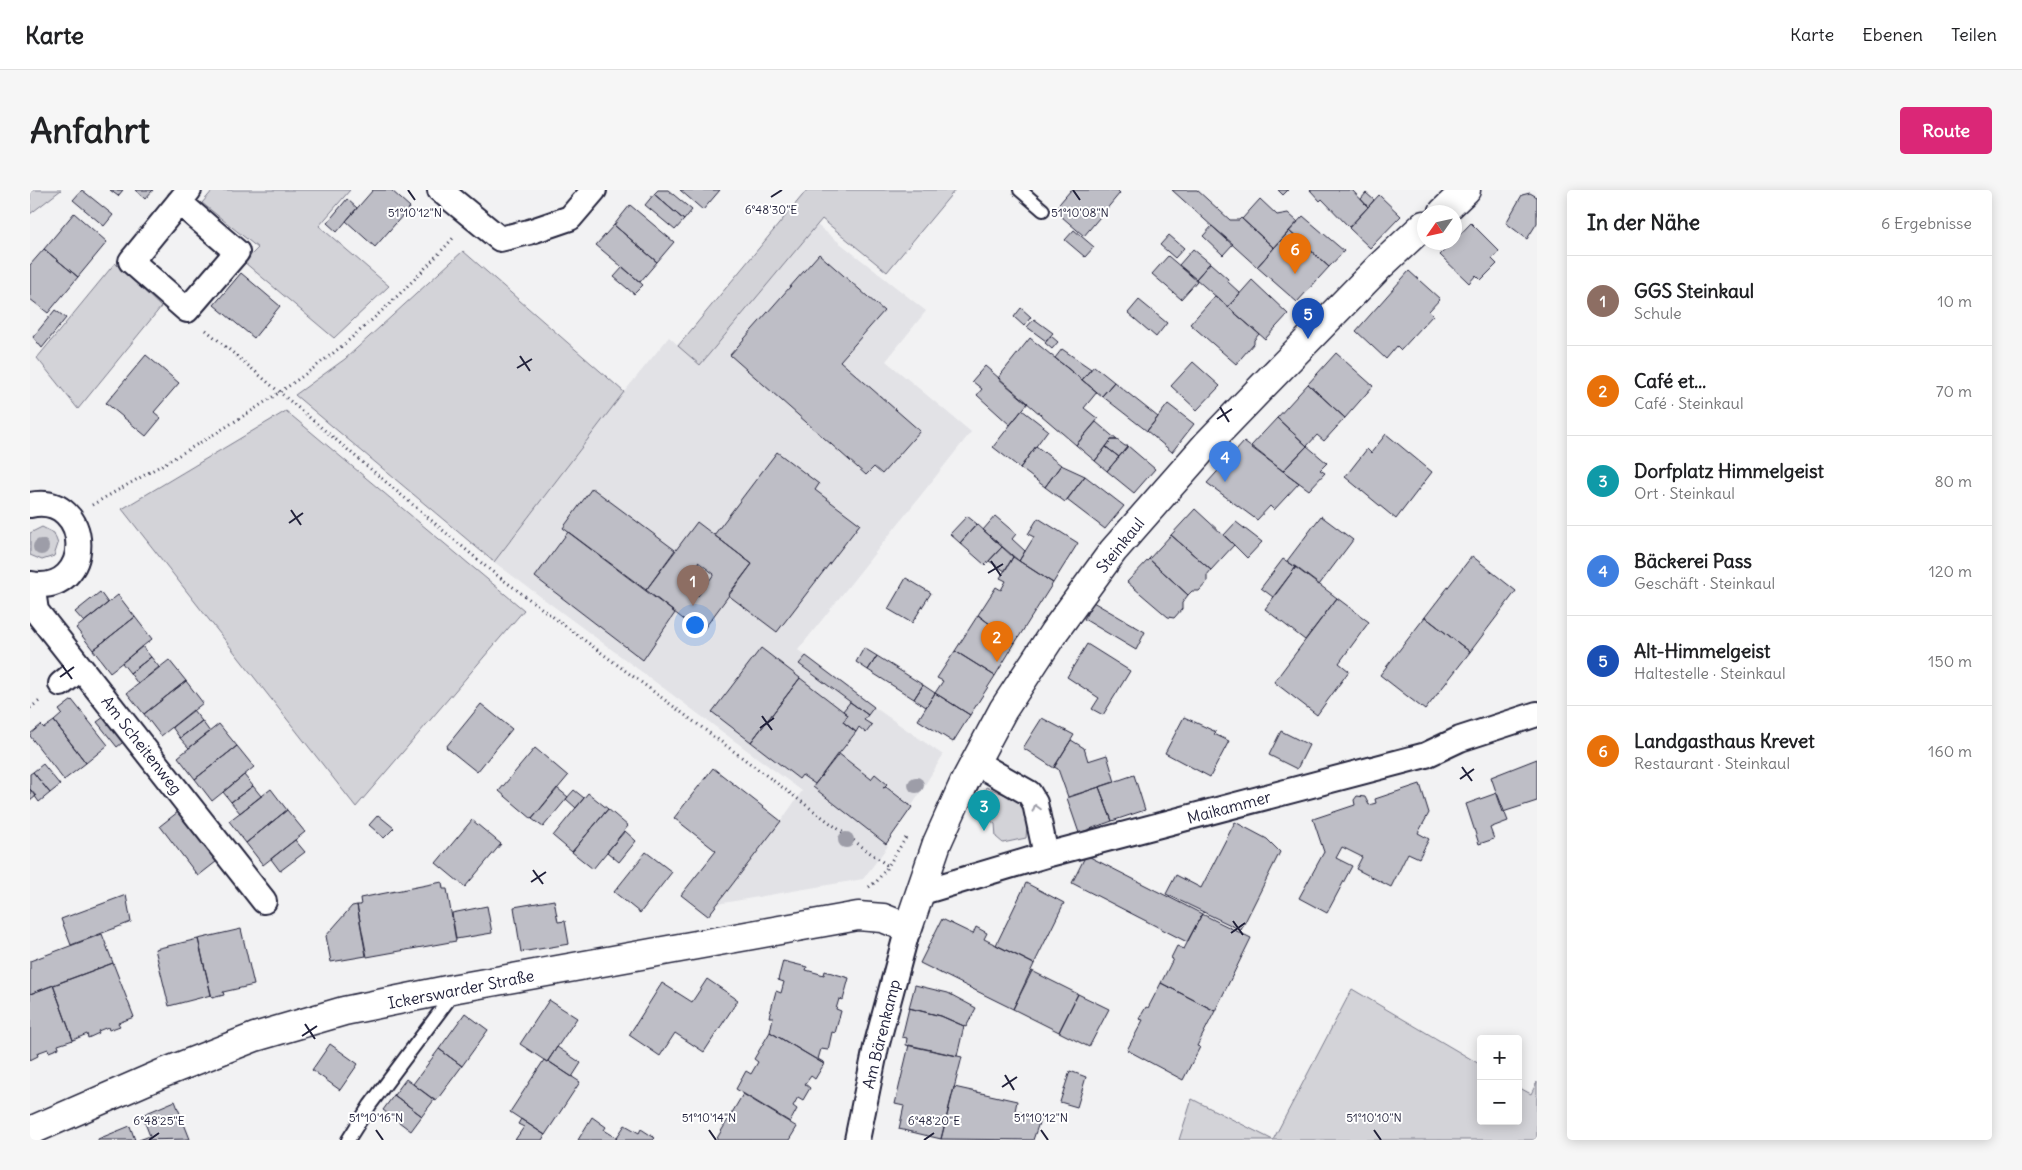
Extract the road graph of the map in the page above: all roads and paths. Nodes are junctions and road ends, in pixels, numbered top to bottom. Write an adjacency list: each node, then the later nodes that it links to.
1 (440, 190): 8 (street)
2 (594, 190): 8 (street)
3 (1020, 190): 7 (lane)
4 (1466, 190): 6 (street)
5 (184, 196): 10 (street); 10 (street)
6 (1450, 205)
7 (1043, 210)
8 (473, 216): 11 (path)
9 (1417, 232): 18 (street, Steinkaul)
10 (187, 310): 11 (path)
11 (280, 391): 13 (path); 19 (path)
12 (30, 505): 13 (street)
13 (70, 517): 14 (street, Am Scheitenweg)
14 (31, 584): 15 (street, Am Scheitenweg)
15 (81, 668): 16 (street); 22 (street, Am Scheitenweg)
16 (61, 684)
17 (1537, 714): 20 (street, Maikammer)
18 (975, 762): 20 (street, one-way to 18); 21 (street, Steinkaul)
19 (907, 835)
20 (1046, 856): 21 (street, Maikammer)
21 (919, 893): 23 (street, Steinkaul)
22 (264, 901)
23 (908, 928): 24 (street, Ickerswarder Straße); 27 (street, Am Bärenkamp)
24 (457, 988): 25 (street, Ickerswarder Straße); 26 (lane)
25 (30, 1131)
26 (348, 1140)
27 (857, 1140)

